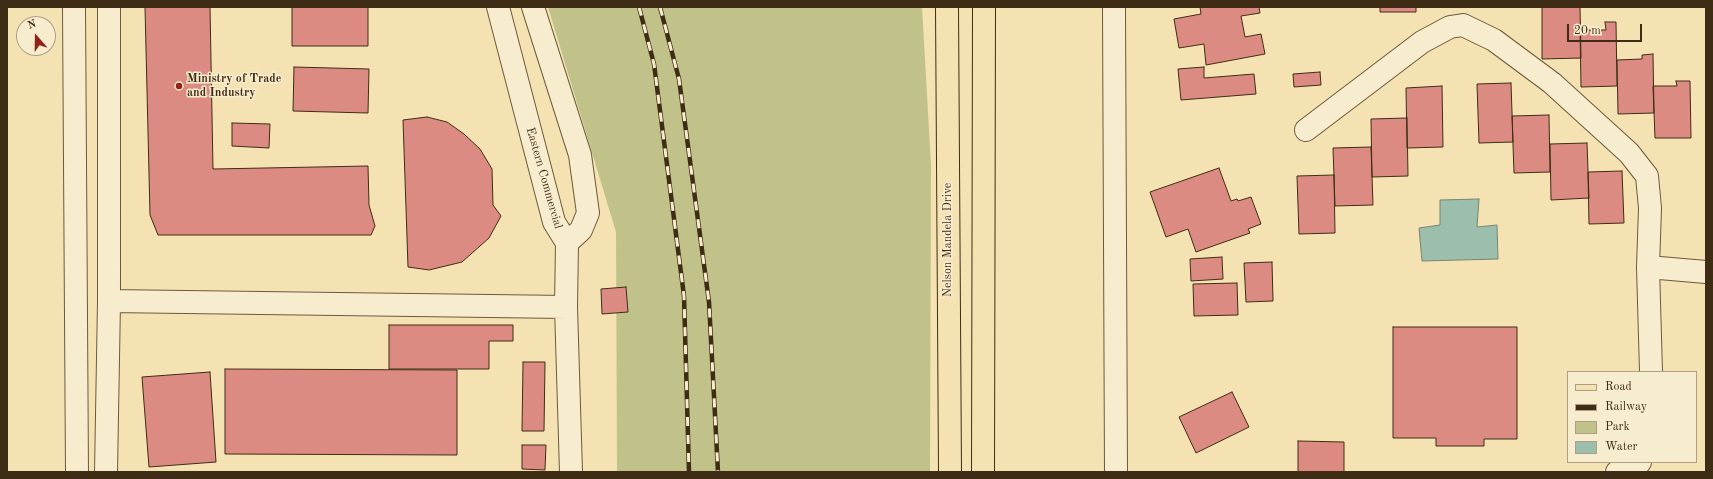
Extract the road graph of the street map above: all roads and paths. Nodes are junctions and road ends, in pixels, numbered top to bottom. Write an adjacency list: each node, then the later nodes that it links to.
1 (74, 7): 16 (street)
2 (109, 7): 12 (street)
3 (498, 7): 9 (street, Eastern Commercial)
4 (533, 7): 9 (street, Eastern Commercial)
5 (947, 7): 19 (main road, Nelson Mandela Drive)
6 (984, 7): 20 (main road)
7 (1114, 7): 21 (street)
8 (1306, 130): 10 (street)
9 (567, 243): 13 (street)
10 (1648, 267): 11 (street); 14 (street)
11 (1706, 272)
12 (109, 301): 13 (street); 17 (street)
13 (566, 307): 18 (street)
14 (1651, 371)
15 (1639, 463): 22 (street)
16 (77, 472)
17 (106, 472)
18 (571, 472)
19 (950, 472)
20 (983, 472)
21 (1116, 472)
22 (1618, 472)

